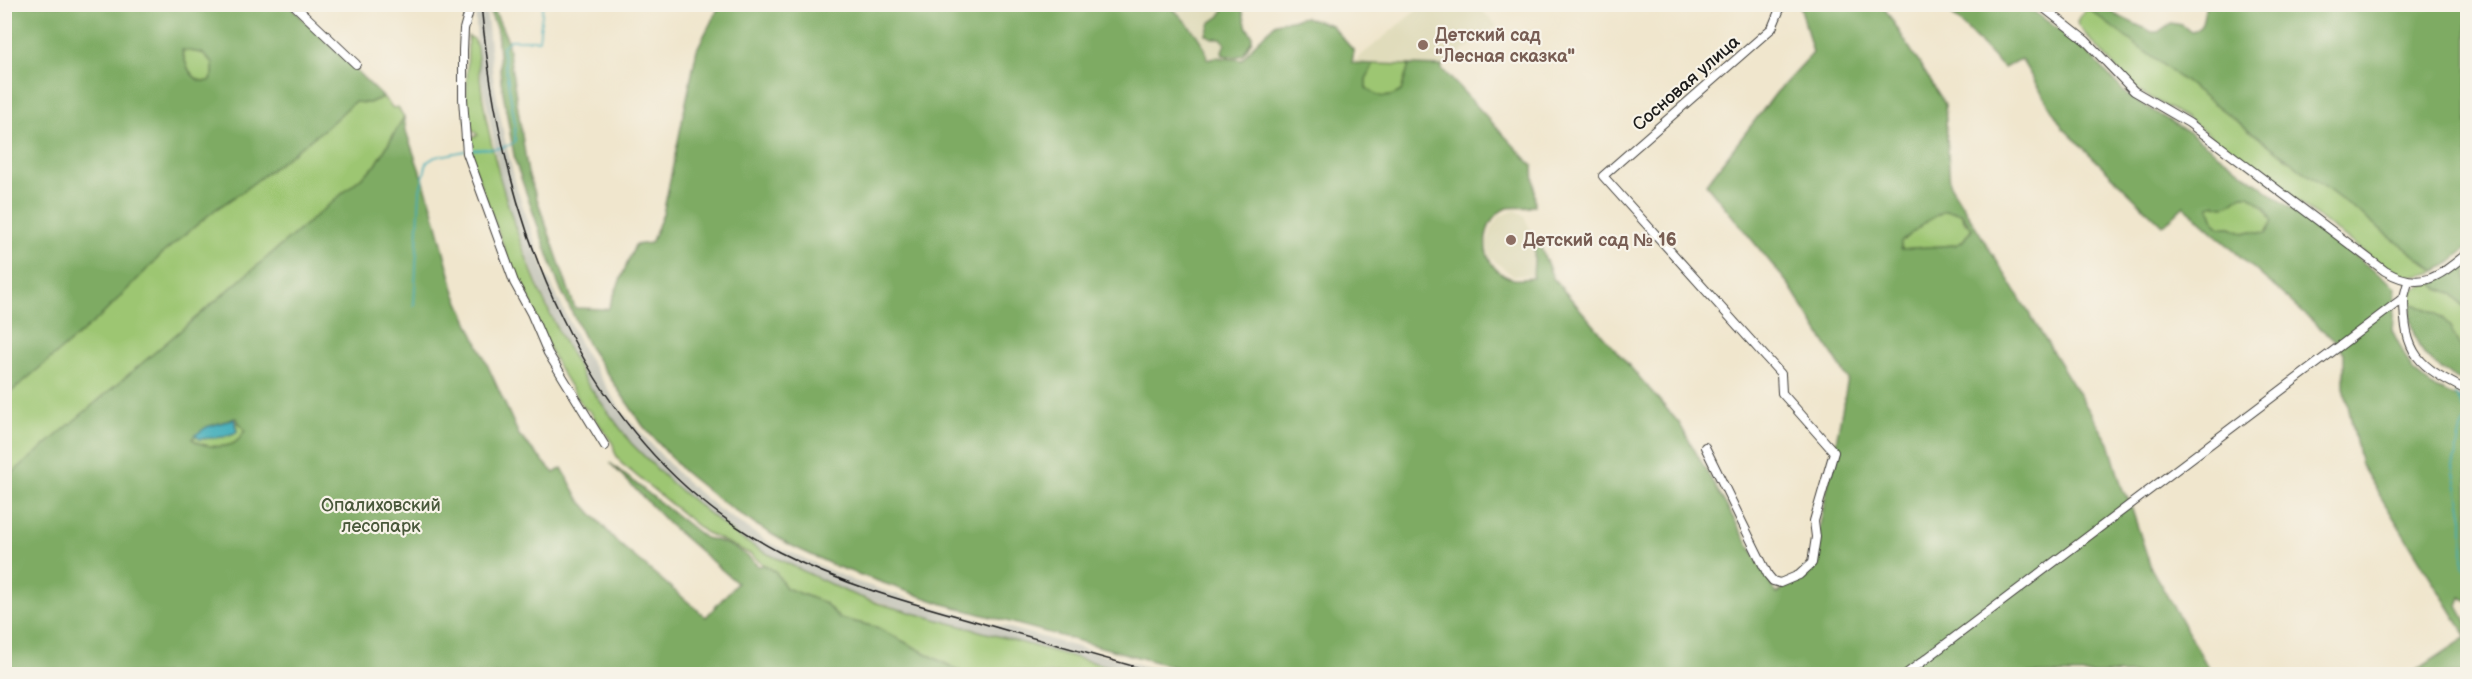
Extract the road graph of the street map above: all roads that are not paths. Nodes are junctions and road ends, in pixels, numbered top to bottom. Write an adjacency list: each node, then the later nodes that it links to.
1 (293, 4): 5 (street)
2 (471, 4): 10 (street)
3 (1782, 4): 11 (street, Сосновая улица)
4 (2039, 4): 7 (street)
5 (356, 64)
6 (2468, 253): 7 (street)
7 (2408, 282): 8 (street)
8 (2404, 297): 9 (street); 12 (street)
9 (2468, 391)
10 (605, 446)
11 (1705, 447)
12 (1906, 675)

